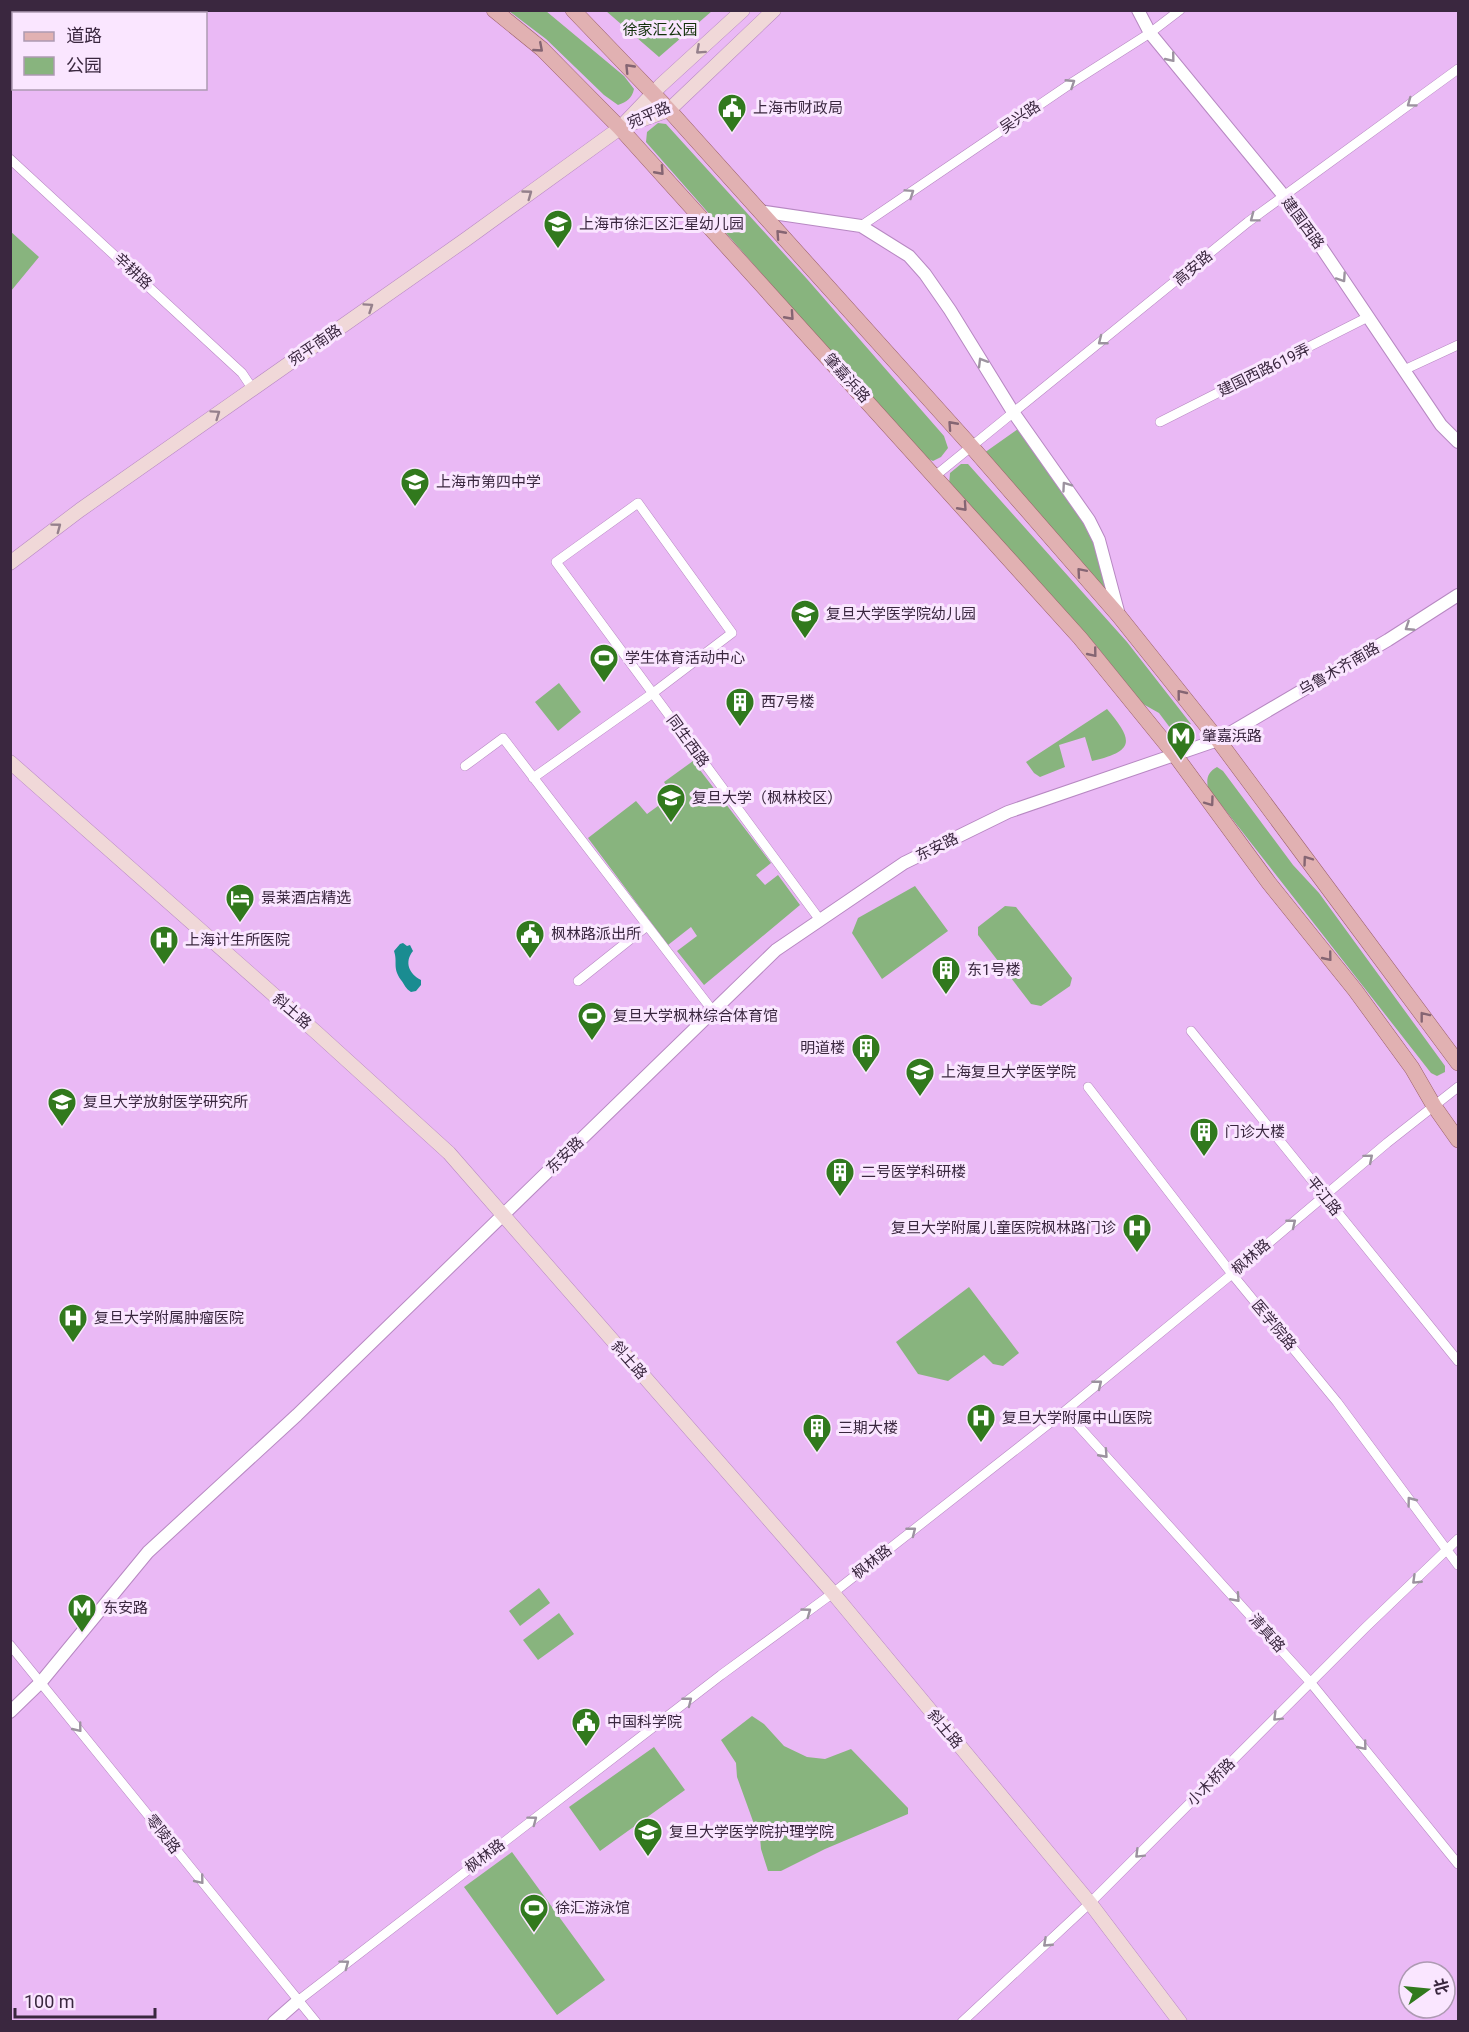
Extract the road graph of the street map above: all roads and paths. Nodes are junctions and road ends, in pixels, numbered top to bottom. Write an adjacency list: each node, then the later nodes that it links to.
1 (494, 10): 11 (main road, 肇嘉浜路, one-way to 11)
2 (573, 10): 9 (main road, one-way to 2)
3 (743, 10): 9 (main road, 宛平路, one-way to 9)
4 (774, 10): 10 (main road, 宛平路)
5 (1138, 10): 7 (street, 建国西路)
6 (1180, 10): 7 (street, 吴兴路)
7 (1150, 33): 13 (street, 建国西路, one-way to 13); 15 (street, 吴兴路, one-way to 7)
8 (1458, 69): 13 (street, 高安路, one-way to 13)
9 (653, 93): 10 (main road); 11 (main road, 宛平路)
10 (669, 110): 11 (main road, 宛平路); 14 (main road)
11 (621, 128): 19 (main road, 宛平南路, one-way to 11); 24 (main road, 肇嘉浜路, one-way to 24)
12 (10, 159): 19 (street, 辛耕路)
13 (1284, 196): 16 (street, 建国西路, one-way to 16); 20 (street, 高安路, one-way to 20)
14 (759, 211): 15 (street); 23 (main road, one-way to 14)
15 (861, 226): 20 (street, one-way to 15)
16 (1368, 318): 18 (street, 建国西路); 21 (street, 建国西路619弄)
17 (1458, 345): 18 (street)
18 (1404, 370): 22 (street, 建国西路)
19 (252, 388): 25 (main road, 宛平南路, one-way to 19)
20 (1013, 412): 23 (street, 高安路); 27 (street, one-way to 20)
21 (1160, 422)
22 (1458, 442)
23 (971, 446): 24 (street, 高安路); 27 (main road, one-way to 23)
24 (935, 476): 30 (main road, 肇嘉浜路, one-way to 30)
25 (10, 563)
26 (1458, 595): 29 (street, 乌鲁木齐南路, one-way to 29)
27 (1119, 616): 29 (main road, one-way to 27)
28 (653, 693): 28 (street, 同生西路); 33 (street); 34 (street, 同生西路)
29 (1218, 740): 30 (street, 东安路); 39 (main road, one-way to 29)
30 (1175, 755): 34 (street, 东安路); 42 (main road, 肇嘉浜路, one-way to 42)
31 (10, 762): 45 (main road, 斜土路)
32 (465, 766): 33 (street)
33 (533, 778): 35 (street)
34 (820, 920): 37 (street, 东安路)
35 (647, 926): 36 (street); 37 (street)
36 (578, 981)
37 (713, 1011): 45 (street, 东安路)
38 (1191, 1031): 44 (street, 平江路)
39 (1458, 1063)
40 (1458, 1086): 42 (street, 枫林路)
41 (1088, 1087): 46 (street, 医学院路)
42 (1434, 1106): 43 (main road, 肇嘉浜路); 44 (street, 枫林路, one-way to 42)
43 (1458, 1140)
44 (1324, 1196): 46 (street, 枫林路, one-way to 44); 47 (street, 平江路)
45 (503, 1215): 52 (main road, 斜土路); 54 (street, 东安路)
46 (1232, 1274): 48 (street, 枫林路, one-way to 46); 50 (street, 医学院路, one-way to 46)
47 (1458, 1361)
48 (1065, 1411): 52 (street, 枫林路, one-way to 48); 55 (street, 清真路, one-way to 55)
49 (1458, 1539): 50 (street, 小木桥路)
50 (1447, 1550): 51 (street, 医学院路); 55 (street, 小木桥路, one-way to 55)
51 (1458, 1564)
52 (833, 1593): 58 (main road, 斜土路); 59 (street, 枫林路, one-way to 52)
53 (10, 1646): 54 (street, 零陵路)
54 (41, 1682): 56 (street, 东安路); 59 (street, 零陵路, one-way to 59)
55 (1311, 1683): 57 (street, 清真路, one-way to 57); 58 (street, 小木桥路, one-way to 58)
56 (10, 1712)
57 (1458, 1864)
58 (1090, 1903): 62 (street, 小木桥路, one-way to 62); 63 (main road, 斜土路)
59 (299, 2000): 60 (street, 枫林路); 61 (street, 零陵路)
60 (274, 2022)
61 (316, 2022)
62 (962, 2022)
63 (1180, 2022)

